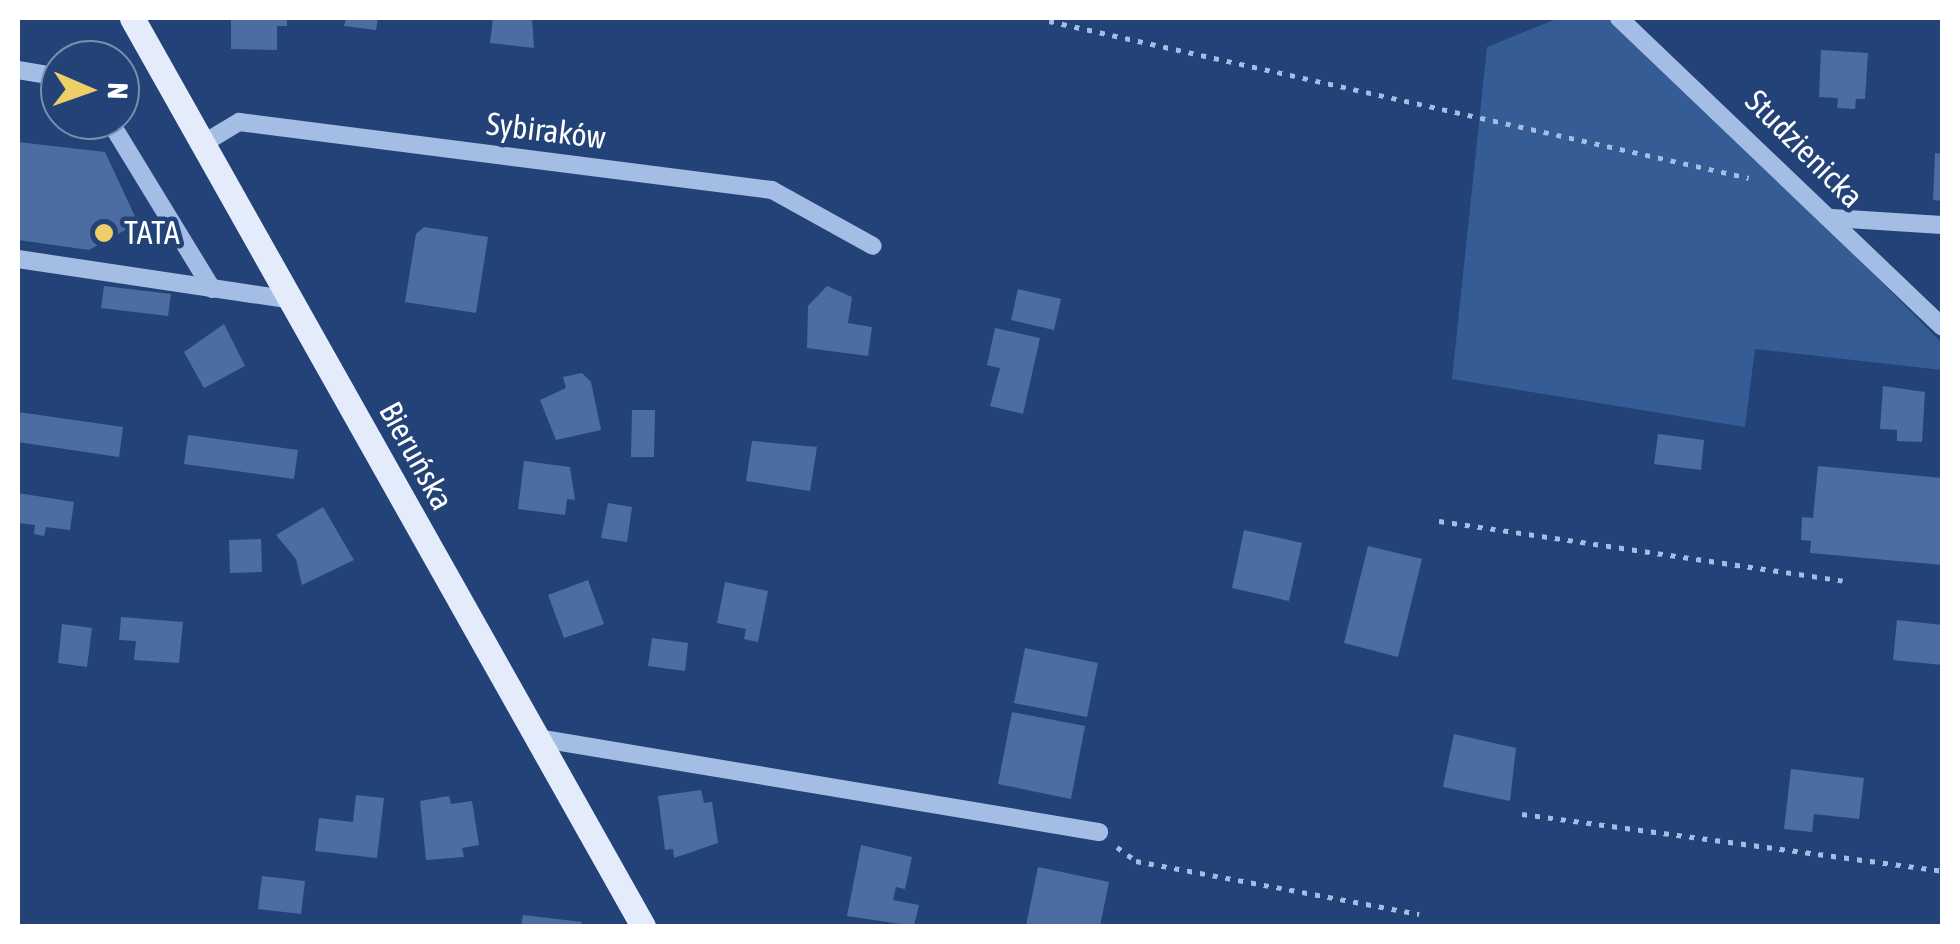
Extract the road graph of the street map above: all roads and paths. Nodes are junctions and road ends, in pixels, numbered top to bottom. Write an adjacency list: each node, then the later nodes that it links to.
1 (132, 18): 5 (main road, Bieruńska)
2 (1619, 18): 6 (street, Studzienicka)
3 (1049, 22): 6 (path)
4 (121, 140): 11 (street)
5 (204, 143): 9 (street, Sybiraków); 12 (main road, Bieruńska)
6 (1780, 168): 7 (street, Studzienicka)
7 (1832, 218): 8 (street); 13 (street, Studzienicka)
8 (1942, 224)
9 (873, 246)
10 (18, 259): 11 (street)
11 (212, 288): 12 (street)
12 (292, 300): 16 (main road, Bieruńska)
13 (1942, 327)
14 (1438, 521): 15 (path)
15 (1843, 580)
16 (537, 738): 18 (street); 21 (main road, Bieruńska)
17 (1522, 814): 19 (path)
18 (1098, 832): 20 (path)
19 (1942, 872)
20 (1419, 914)
21 (642, 926)

